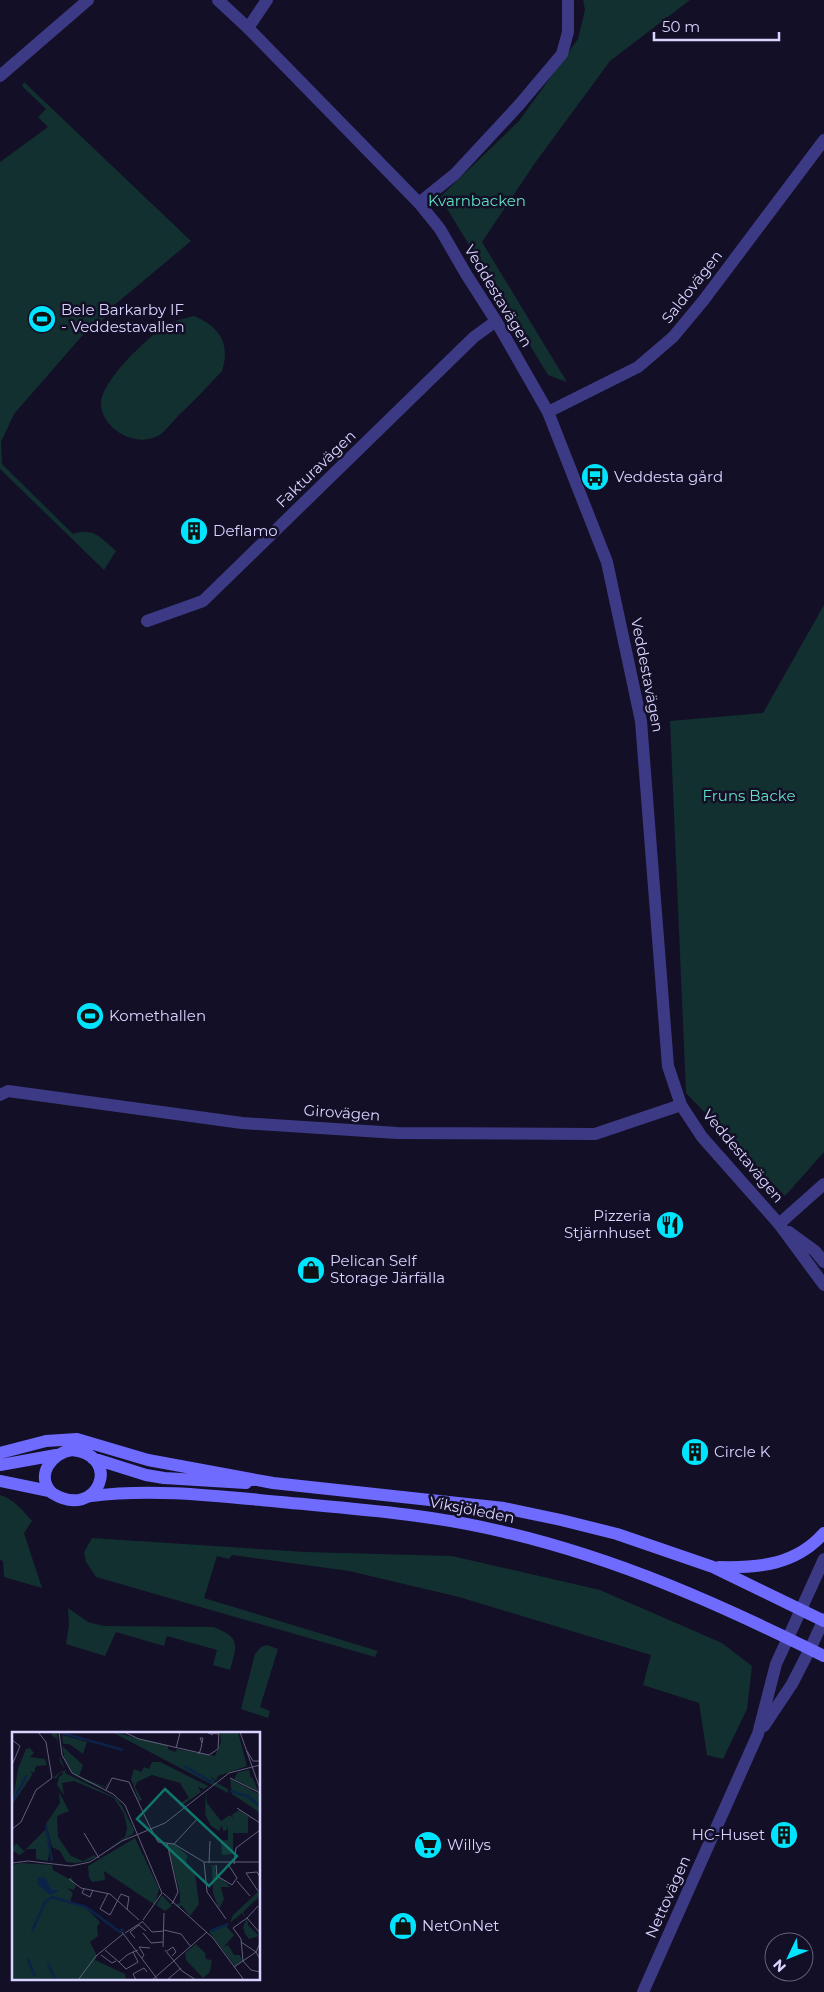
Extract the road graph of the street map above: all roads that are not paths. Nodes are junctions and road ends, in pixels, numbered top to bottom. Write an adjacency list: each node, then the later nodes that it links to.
1 (88, 0): 6 (street)
2 (218, 0): 5 (street, Veddestavägen)
3 (267, 0): 5 (street)
4 (568, 0): 8 (street)
5 (248, 28): 8 (street, Veddestavägen)
6 (0, 76)
7 (824, 140): 10 (street, Saldovägen)
8 (419, 203): 9 (street, Veddestavägen)
9 (496, 321): 10 (street, Veddestavägen); 11 (street, Fakturavägen)
10 (548, 412): 13 (street, Veddestavägen)
11 (147, 622)
12 (0, 1095): 13 (street, Girovägen)
13 (680, 1105): 15 (street, Veddestavägen)
14 (824, 1184): 15 (street)
15 (779, 1224): 16 (street, Veddestavägen); 17 (street, Veddestavägen)
16 (824, 1262)
17 (824, 1285)
18 (0, 1453): 23 (main road, Viksjöleden)
19 (56, 1456): 20 (main road); 21 (main road); 24 (main road)
20 (92, 1458): 23 (main road, Viksjöleden); 25 (main road)
21 (0, 1465)
22 (0, 1481): 24 (main road)
23 (273, 1483): 28 (main road, Viksjöleden)
24 (50, 1491): 25 (main road)
25 (91, 1496): 31 (main road, Viksjöleden)
26 (824, 1533): 28 (main road)
27 (824, 1559): 29 (street)
28 (713, 1567): 29 (main road, Viksjöleden)
29 (800, 1609): 30 (main road, Viksjöleden); 31 (street)
30 (824, 1620): 32 (street)
31 (788, 1638): 32 (main road, Viksjöleden); 34 (street, Nettovägen)
32 (810, 1649): 33 (main road, Viksjöleden); 34 (street, Nettovägen)
33 (824, 1656)
34 (758, 1734): 35 (street, Nettovägen)
35 (644, 1992)

